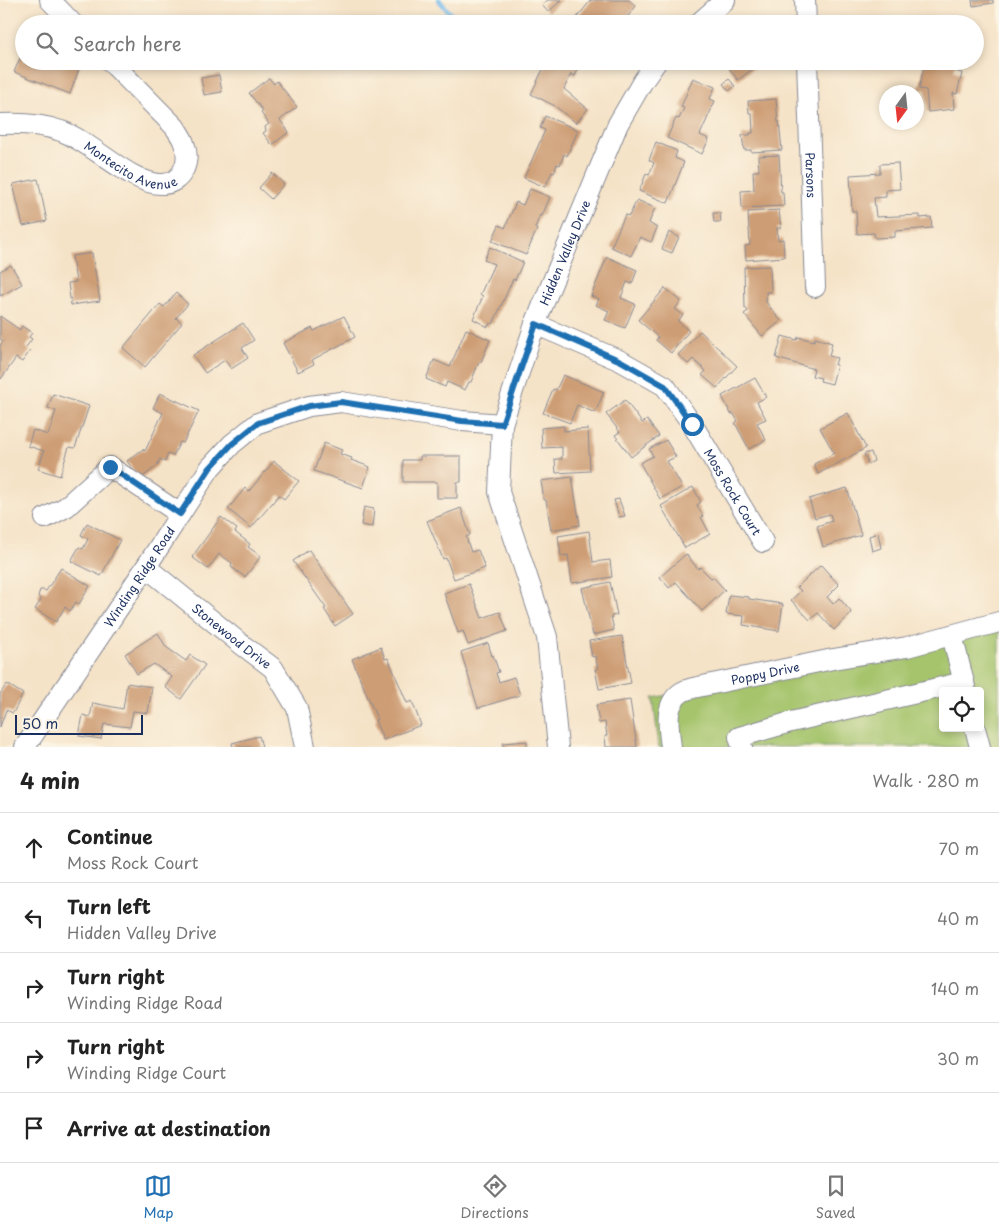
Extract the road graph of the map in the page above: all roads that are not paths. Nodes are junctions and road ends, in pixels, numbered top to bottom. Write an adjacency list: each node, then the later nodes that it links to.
1 (50, 0): 4 (street)
2 (725, 0): 5 (street)
3 (805, 0): 6 (street)
4 (65, 15)
5 (708, 15)
6 (806, 15)
7 (119, 70): 10 (street, Montecito Avenue)
8 (651, 70): 12 (street, Hidden Valley Drive)
9 (807, 70): 11 (street, Parsons)
10 (0, 124)
11 (815, 287)
12 (536, 324): 13 (street, Hidden Valley Drive); 16 (street, Moss Rock Court)
13 (502, 424): 14 (street, Winding Ridge Road); 24 (street, Hidden Valley Drive)
14 (180, 514): 15 (street); 17 (street, Winding Ridge Road)
15 (45, 518)
16 (763, 542)
17 (146, 566): 22 (street, Winding Ridge Road); 23 (street, Stonewood Drive)
18 (999, 622): 19 (street)
19 (952, 635): 20 (street); 25 (street, Poppy Drive)
20 (965, 686): 26 (street)
21 (976, 732): 27 (street)
22 (25, 747)
23 (305, 747)
24 (558, 747)
25 (672, 747)
26 (742, 747)
27 (980, 747)

